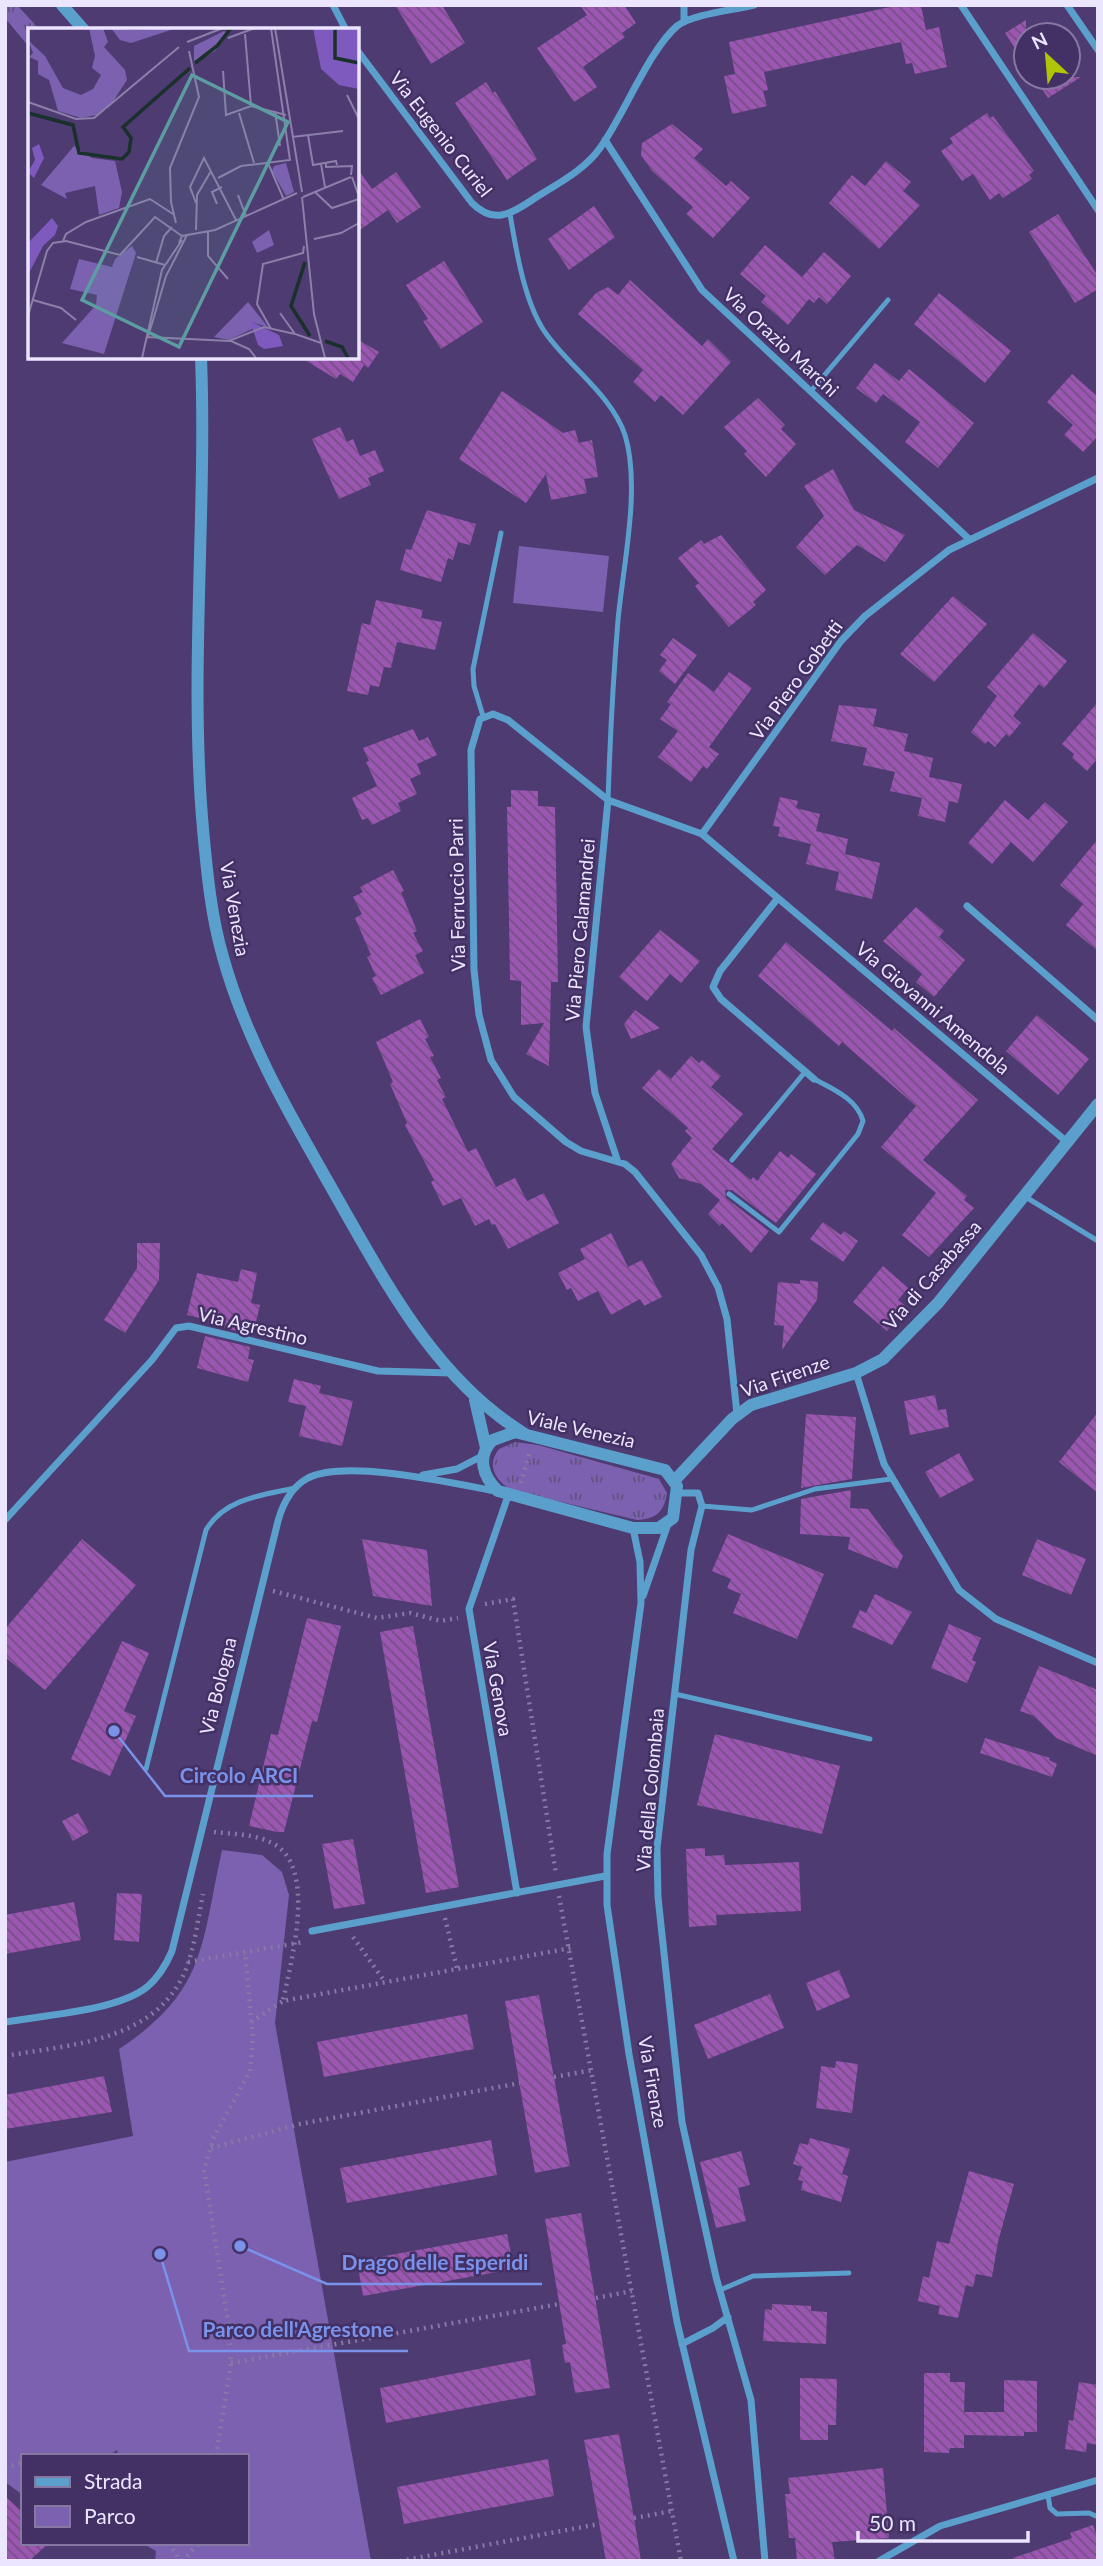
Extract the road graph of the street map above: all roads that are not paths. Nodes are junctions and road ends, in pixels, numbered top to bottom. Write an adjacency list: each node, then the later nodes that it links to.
1 (62, 5): 8 (street)
2 (333, 5): 9 (street)
3 (684, 5): 7 (street)
4 (754, 5): 7 (street)
5 (961, 5): 13 (street)
6 (1067, 5): 10 (street)
7 (684, 22): 12 (street)
8 (82, 28)
9 (345, 28)
10 (1098, 50)
11 (359, 53): 14 (street, Via Eugenio Curiel)
12 (605, 140): 14 (street); 17 (street, Via Orazio Marchi)
13 (1098, 210)
14 (510, 214): 22 (lane)
15 (888, 300): 17 (lane)
16 (201, 359): 36 (street, Via Venezia)
17 (811, 391): 20 (street, Via Orazio Marchi)
18 (1098, 478): 20 (street, Via Piero Gobetti)
19 (501, 533): 21 (lane)
20 (969, 539): 23 (street, Via Piero Gobetti)
21 (484, 716): 22 (street); 32 (street, Via Ferruccio Parri)
22 (608, 800): 23 (street); 32 (street, Via Piero Calamandrei)
23 (702, 834): 24 (street, Via Giovanni Amendola)
24 (778, 898): 27 (street); 30 (street, Via Giovanni Amendola)
25 (967, 905): 26 (street)
26 (1098, 1020)
27 (805, 1072): 28 (street); 31 (lane)
28 (814, 1079): 33 (lane)
29 (1098, 1104): 30 (street, Via di Casabassa)
30 (1067, 1142): 34 (street, Via di Casabassa)
31 (732, 1160)
32 (618, 1162): 39 (street)
33 (729, 1194)
34 (1024, 1196): 35 (lane); 37 (street, Via di Casabassa)
35 (1098, 1241)
36 (452, 1373): 38 (street, Via Venezia); 48 (street, Via Agrestino)
37 (856, 1373): 39 (street, Via Firenze); 43 (street)
38 (475, 1399): 40 (street, Via Venezia); 41 (street, Via Venezia)
39 (737, 1414): 44 (street, Via Firenze)
40 (528, 1438): 41 (street, Viale Venezia); 44 (street, Viale Venezia)
41 (485, 1451): 42 (street); 46 (street)
42 (412, 1476): 45 (street); 46 (street)
43 (891, 1479): 47 (lane); 52 (street)
44 (676, 1487): 47 (street); 49 (street, Via Firenze)
45 (295, 1488): 55 (lane); 59 (street, Via Bologna)
46 (508, 1493): 50 (street); 57 (street, Via Genova)
47 (702, 1506): 53 (street, Via della Colombaia)
48 (5, 1520)
49 (669, 1523): 50 (street); 51 (street, Via Firenze)
50 (633, 1528): 51 (street, Via Firenze)
51 (641, 1603): 56 (street, Via Firenze)
52 (1098, 1663)
53 (675, 1694): 54 (lane); 61 (street, Via della Colombaia)
54 (870, 1739)
55 (146, 1769)
56 (605, 1876): 57 (street); 63 (street, Via Firenze)
57 (517, 1893): 58 (street)
58 (312, 1931)
59 (5, 2022)
60 (849, 2273): 61 (lane)
61 (720, 2290): 62 (street, Via della Colombaia)
62 (728, 2316): 63 (street); 68 (street, Via della Colombaia)
63 (682, 2344): 67 (street, Via Firenze)
64 (1098, 2480): 65 (street)
65 (1048, 2495): 66 (lane); 69 (street)
66 (1098, 2517)
67 (734, 2561)
68 (765, 2561)
69 (879, 2561)

